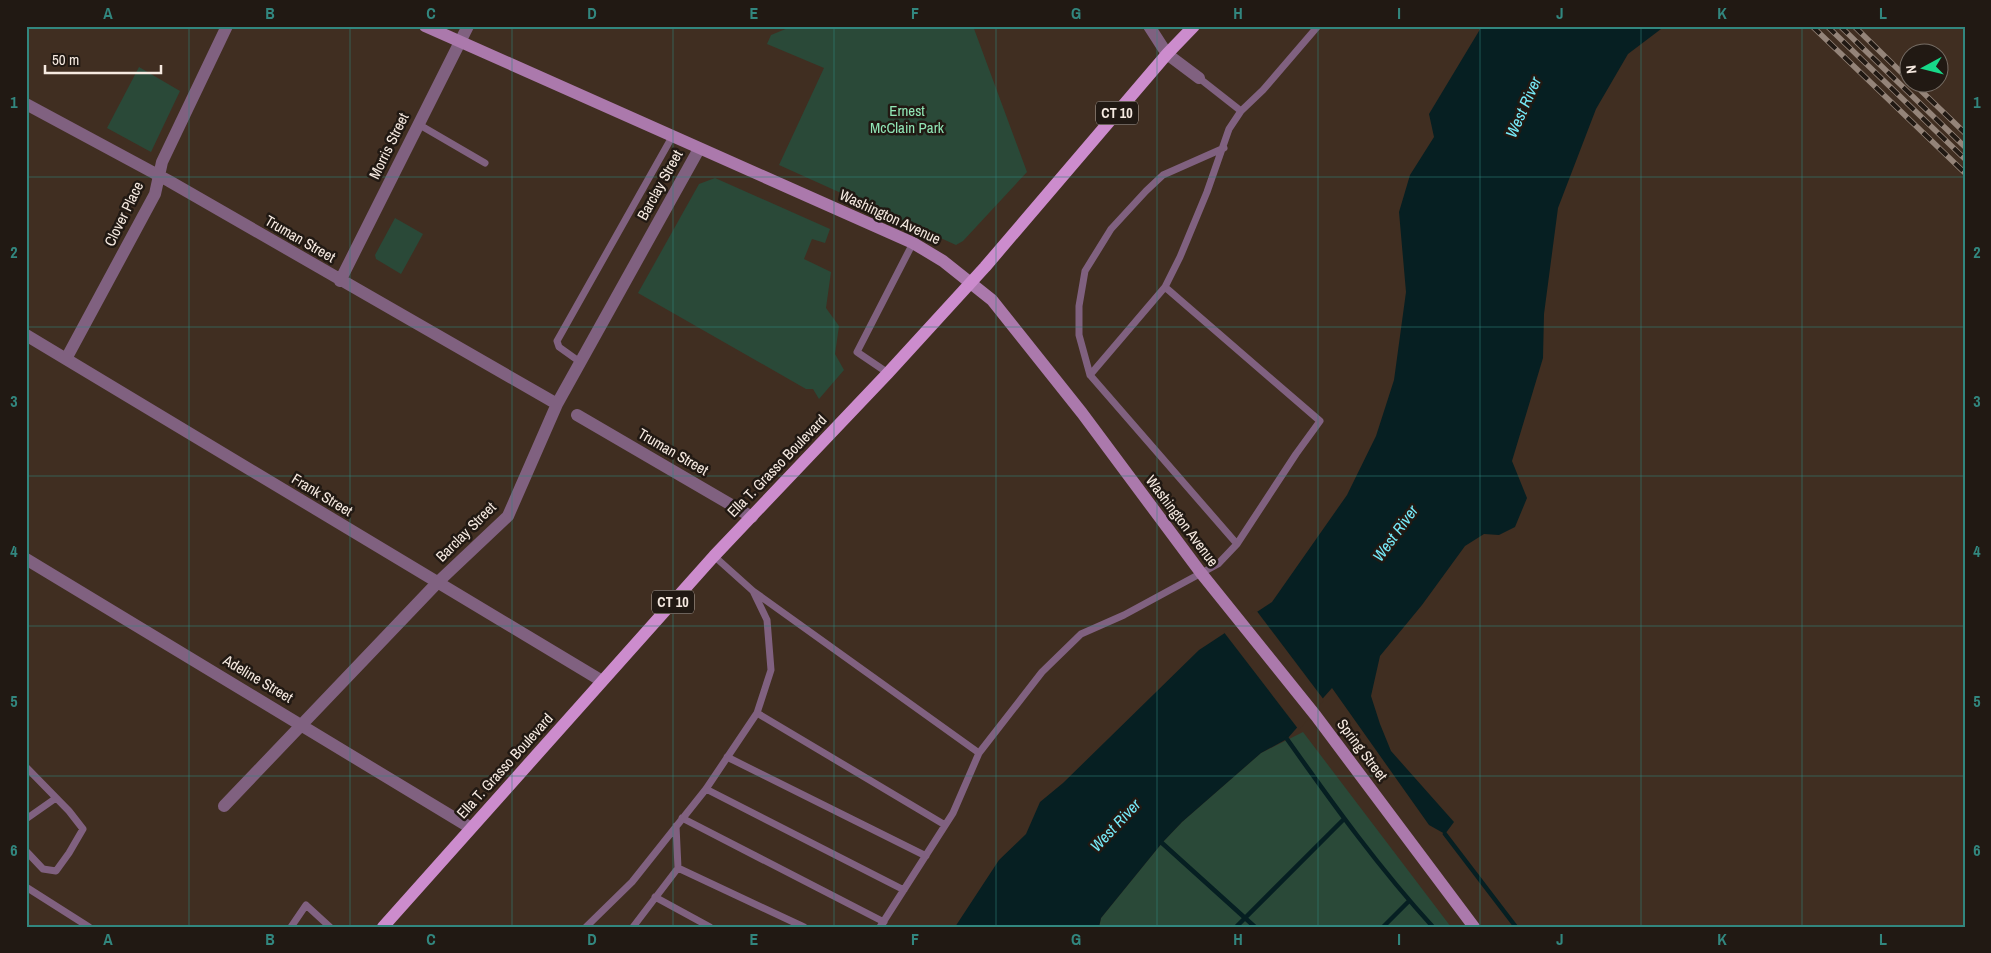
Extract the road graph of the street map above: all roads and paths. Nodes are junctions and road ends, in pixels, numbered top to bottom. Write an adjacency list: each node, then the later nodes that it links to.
1 (227, 26): 17 (street, Clover Place)
2 (425, 26): 7 (main road, Washington Avenue)
3 (468, 26): 7 (street, Morris Street)
4 (1149, 26): 8 (street)
5 (1194, 26): 8 (main road, Ella T. Grasso Boulevard / CT 10)
6 (1318, 26): 11 (lane)
7 (459, 41): 12 (street, Morris Street); 13 (main road, Washington Avenue)
8 (1167, 54): 9 (street); 20 (main road, Ella T. Grasso Boulevard / CT 10)
9 (1199, 78): 11 (lane)
10 (26, 104): 17 (street, Truman Street)
11 (1241, 111): 14 (lane)
12 (418, 124): 16 (lane); 19 (street, Morris Street)
13 (672, 137): 15 (main road, Washington Avenue); 24 (lane)
14 (1224, 148): 21 (lane); 26 (lane)
15 (698, 149): 18 (main road, Washington Avenue); 24 (street, Barclay Street)
16 (485, 164)
17 (158, 176): 19 (street, Truman Street); 23 (street, Clover Place)
18 (913, 243): 20 (main road, Washington Avenue); 25 (lane)
19 (340, 281): 27 (street, Truman Street)
20 (970, 282): 25 (main road, Ella T. Grasso Boulevard / CT 10); 33 (main road, Washington Avenue)
21 (1165, 287): 26 (lane); 30 (lane)
22 (26, 335): 23 (street, Frank Street)
23 (66, 359): 34 (street, Frank Street)
24 (580, 362): 27 (street, Barclay Street)
25 (888, 373): 29 (main road, Ella T. Grasso Boulevard / CT 10)
26 (1090, 374): 30 (lane)
27 (557, 404): 34 (street, Barclay Street)
28 (577, 415): 29 (street, Truman Street)
29 (752, 516): 31 (main road, Ella T. Grasso Boulevard / CT 10)
30 (1237, 544): 33 (lane)
31 (714, 556): 35 (lane); 37 (main road, Ella T. Grasso Boulevard / CT 10)
32 (26, 559): 39 (street, Adeline Street)
33 (1201, 574): 36 (main road, Washington Avenue); 40 (lane)
34 (437, 584): 37 (street, Frank Street); 39 (street, Barclay Street)
35 (753, 591): 38 (lane); 40 (lane)
36 (1220, 596): 66 (main road, Spring Street)
37 (602, 681): 50 (main road, Ella T. Grasso Boulevard / CT 10)
38 (757, 714): 41 (lane); 49 (lane)
39 (302, 724): 45 (street, Barclay Street); 50 (street, Adeline Street)
40 (979, 752): 49 (lane)
41 (727, 757): 43 (lane); 52 (lane)
42 (26, 767): 44 (lane)
43 (706, 789): 46 (lane); 55 (lane)
44 (56, 798): 47 (lane); 51 (lane)
45 (224, 806)
46 (682, 818): 48 (lane); 57 (lane)
47 (26, 819)
48 (676, 826): 53 (lane); 62 (lane)
49 (945, 826): 52 (lane)
50 (471, 828): 61 (main road, Ella T. Grasso Boulevard / CT 10)
51 (26, 851)
52 (926, 856): 55 (lane)
53 (678, 868): 56 (lane); 65 (lane)
54 (26, 887): 58 (lane)
55 (904, 890): 57 (lane)
56 (655, 897): 63 (lane); 64 (lane)
57 (882, 924)
58 (89, 927)
59 (291, 927): 60 (lane)
60 (330, 927)
61 (383, 927)
62 (586, 927)
63 (633, 927)
64 (710, 927)
65 (804, 927)
66 (1474, 927)

